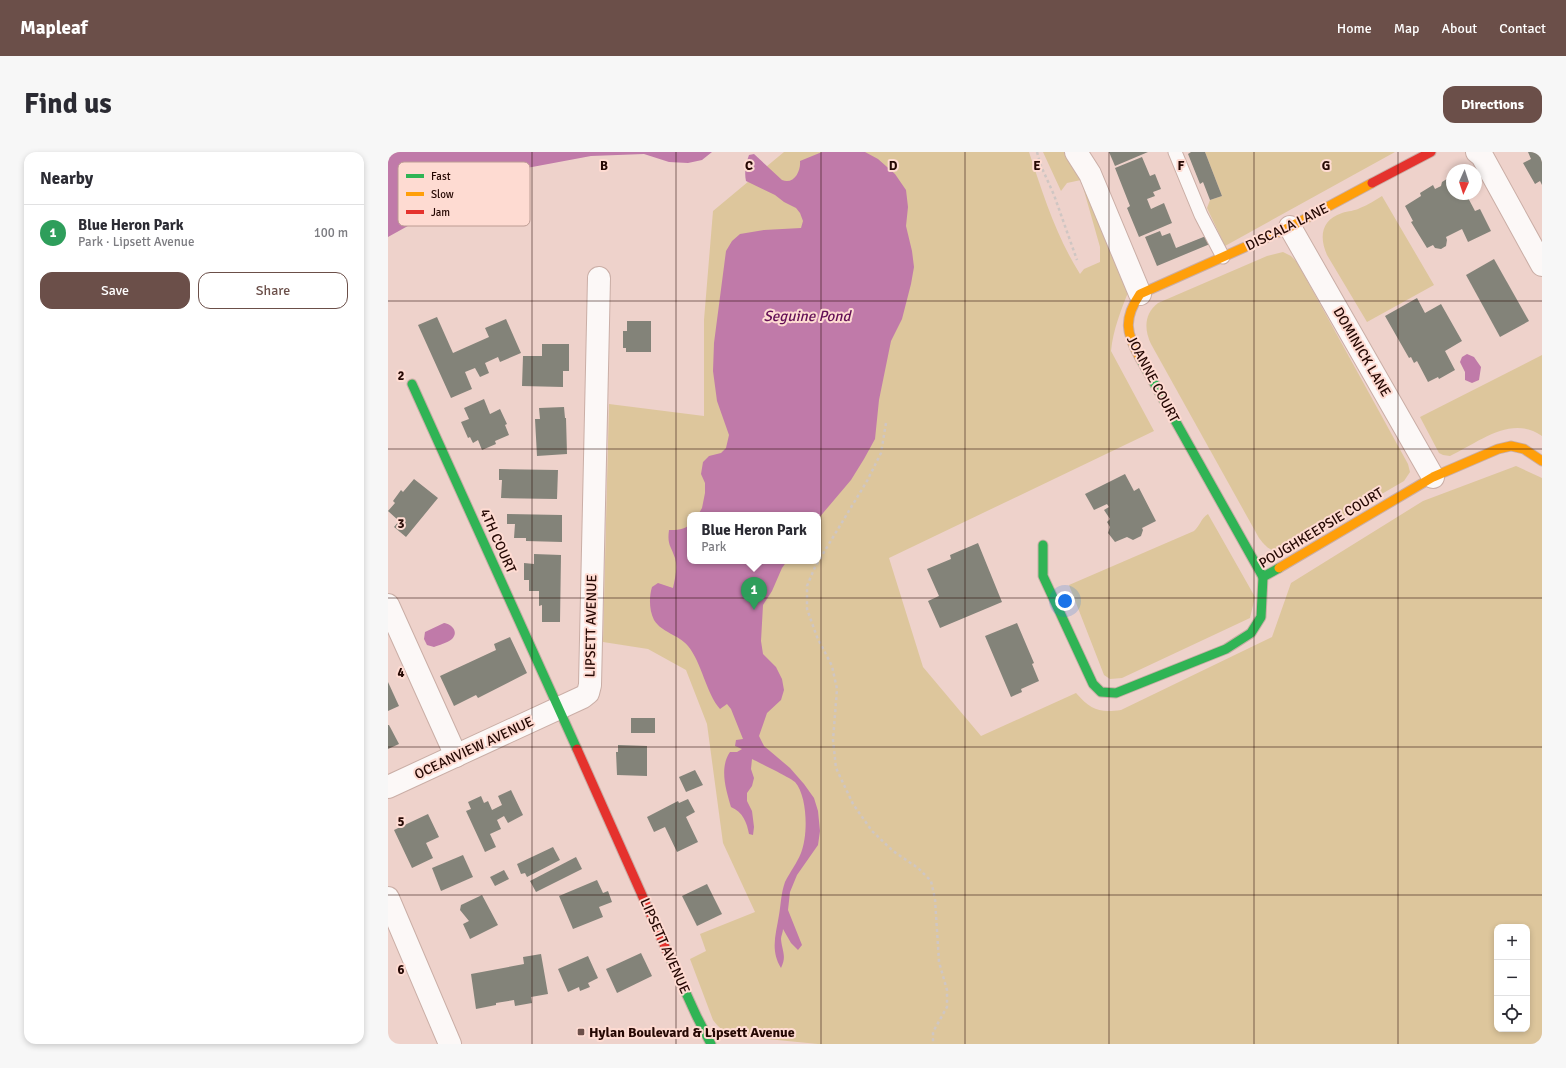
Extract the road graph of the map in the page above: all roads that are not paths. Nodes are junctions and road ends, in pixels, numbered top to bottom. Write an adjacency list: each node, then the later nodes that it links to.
1 (1076, 152): 9 (street)
2 (1175, 152): 6 (lane)
3 (1431, 152): 5 (street, DISCALA LANE)
4 (1477, 152): 7 (street)
5 (1290, 227): 6 (street, DISCALA LANE); 12 (street, DOMINICK LANE)
6 (1223, 258): 9 (street, DISCALA LANE)
7 (1542, 265)
8 (599, 278): 16 (street, LIPSETT AVENUE)
9 (1140, 294): 14 (street, JOANNE COURT)
10 (412, 384): 16 (street, 4TH COURT)
11 (1542, 461): 12 (street, POUGHKEEPSIE COURT)
12 (1433, 477): 14 (street, POUGHKEEPSIE COURT)
13 (1043, 545): 14 (street, POUGHKEEPSIE COURT)
14 (1262, 577)
15 (388, 605): 17 (street)
16 (559, 709): 17 (street, OCEANVIEW AVENUE); 21 (street, LIPSETT AVENUE)
17 (456, 756): 18 (street, OCEANVIEW AVENUE)
18 (388, 787)
19 (388, 898): 20 (street)
20 (450, 1044)
21 (711, 1044)

